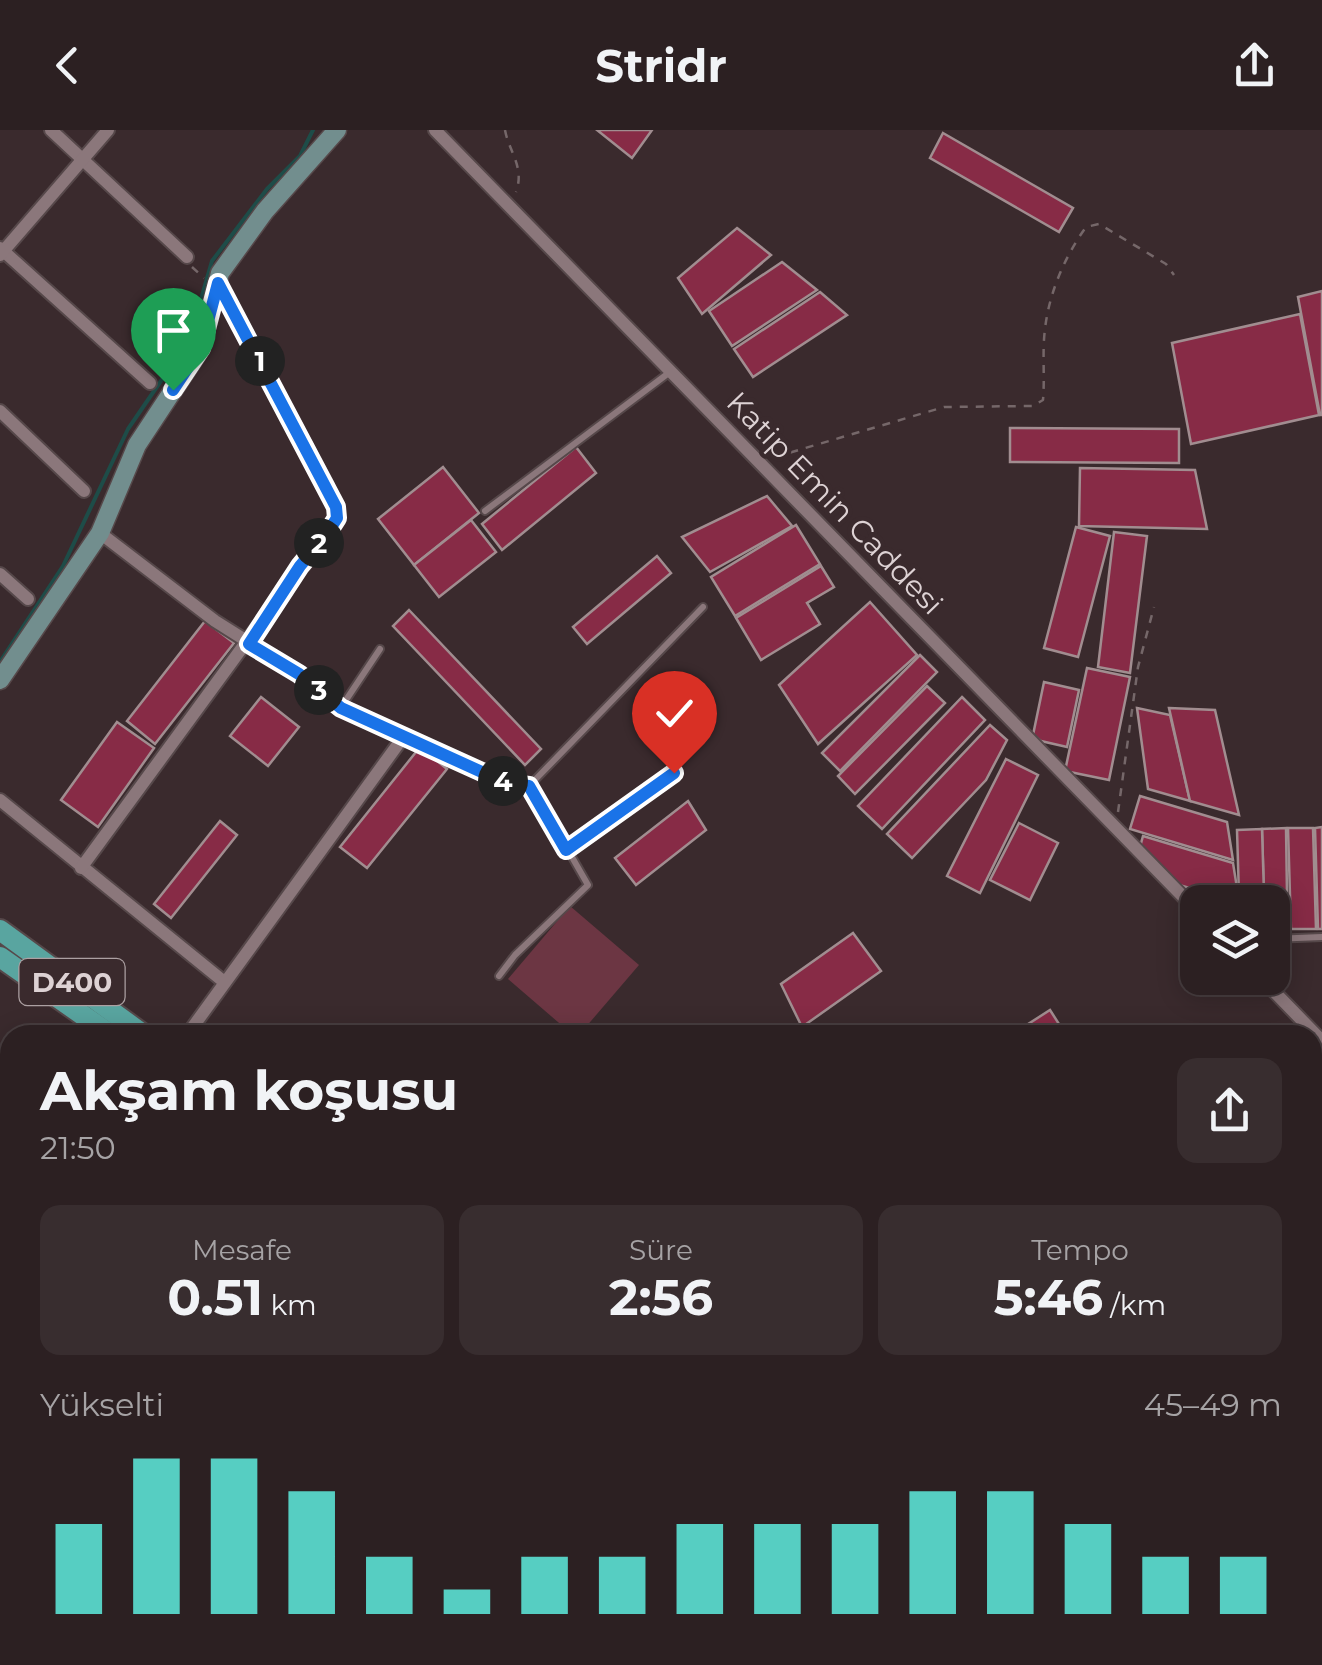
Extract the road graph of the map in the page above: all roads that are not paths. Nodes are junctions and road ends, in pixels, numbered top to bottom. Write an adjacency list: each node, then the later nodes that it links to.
1 (51, 130): 5 (street)
2 (108, 130): 5 (street)
3 (337, 130): 8 (street)
4 (435, 130): 9 (street, Katip Emin Caddesi)
5 (83, 159): 6 (street); 7 (street)
6 (1, 252): 10 (street)
7 (187, 257)
8 (218, 283): 14 (street); 18 (street)
9 (671, 371): 13 (lane); 27 (street, Katip Emin Caddesi)
10 (150, 383)
11 (0, 411): 12 (street)
12 (84, 491)
13 (485, 511)
14 (100, 533): 18 (street); 20 (street)
15 (0, 574): 16 (street)
16 (28, 600)
17 (703, 607): 23 (lane)
18 (249, 644): 21 (street); 26 (street)
19 (380, 649): 21 (lane)
20 (0, 680)
21 (341, 708): 22 (street)
22 (404, 736): 23 (street); 33 (street)
23 (529, 786): 25 (street)
24 (0, 800): 26 (street)
25 (556, 830): 32 (lane)
26 (81, 868): 33 (street)
27 (1180, 894)
28 (0, 930): 36 (main road, D400)
29 (1322, 937): 30 (lane)
30 (1290, 938)
31 (0, 957): 35 (main road, D400)
32 (500, 976)
33 (223, 981): 37 (street)
34 (1278, 995): 38 (street)
35 (97, 1025)
36 (130, 1025)
37 (194, 1025)
38 (1307, 1025)

